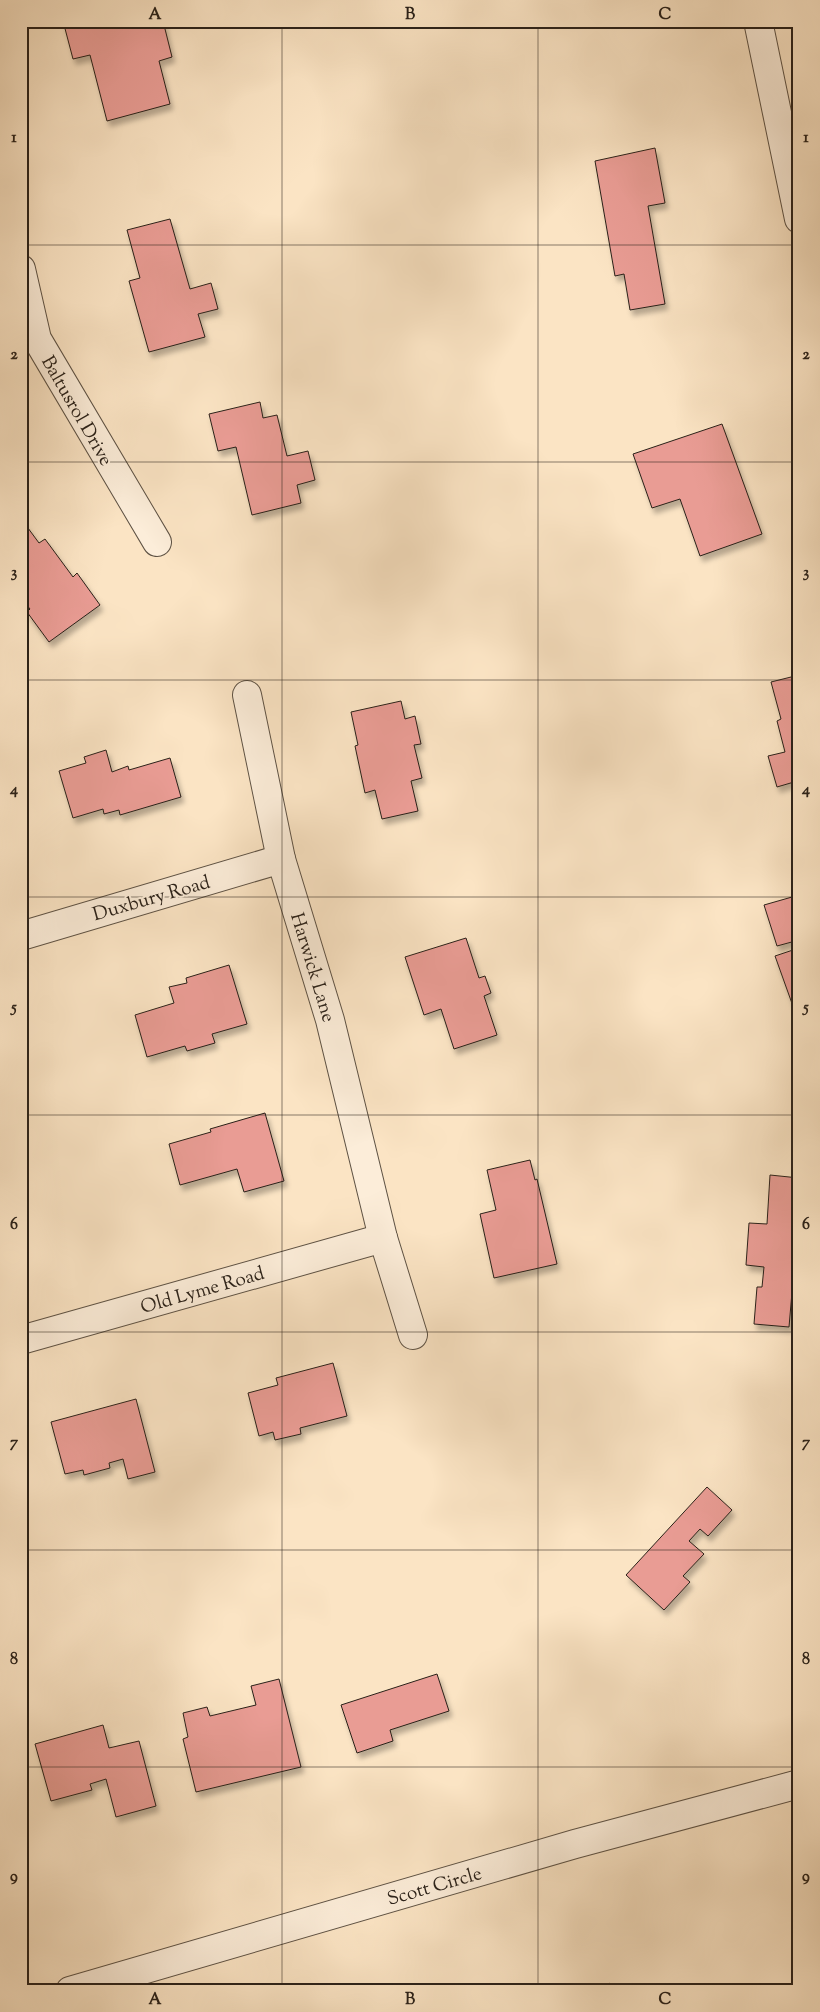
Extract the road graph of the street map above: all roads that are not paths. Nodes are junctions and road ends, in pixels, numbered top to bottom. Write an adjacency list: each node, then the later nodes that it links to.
1 (758, 21): 2 (street)
2 (799, 219)
3 (21, 269): 4 (street, Baltusrol Drive)
4 (29, 341): 5 (street, Baltusrol Drive)
5 (157, 542)
6 (247, 695): 7 (street, Harwick Lane)
7 (281, 859): 8 (street, Duxbury Road); 9 (street, Harwick Lane)
8 (21, 936)
9 (383, 1238): 10 (street, Harwick Lane); 11 (street, Old Lyme Road)
10 (413, 1335)
11 (21, 1340)
12 (799, 1784): 13 (street, Scott Circle)
13 (70, 1991)

